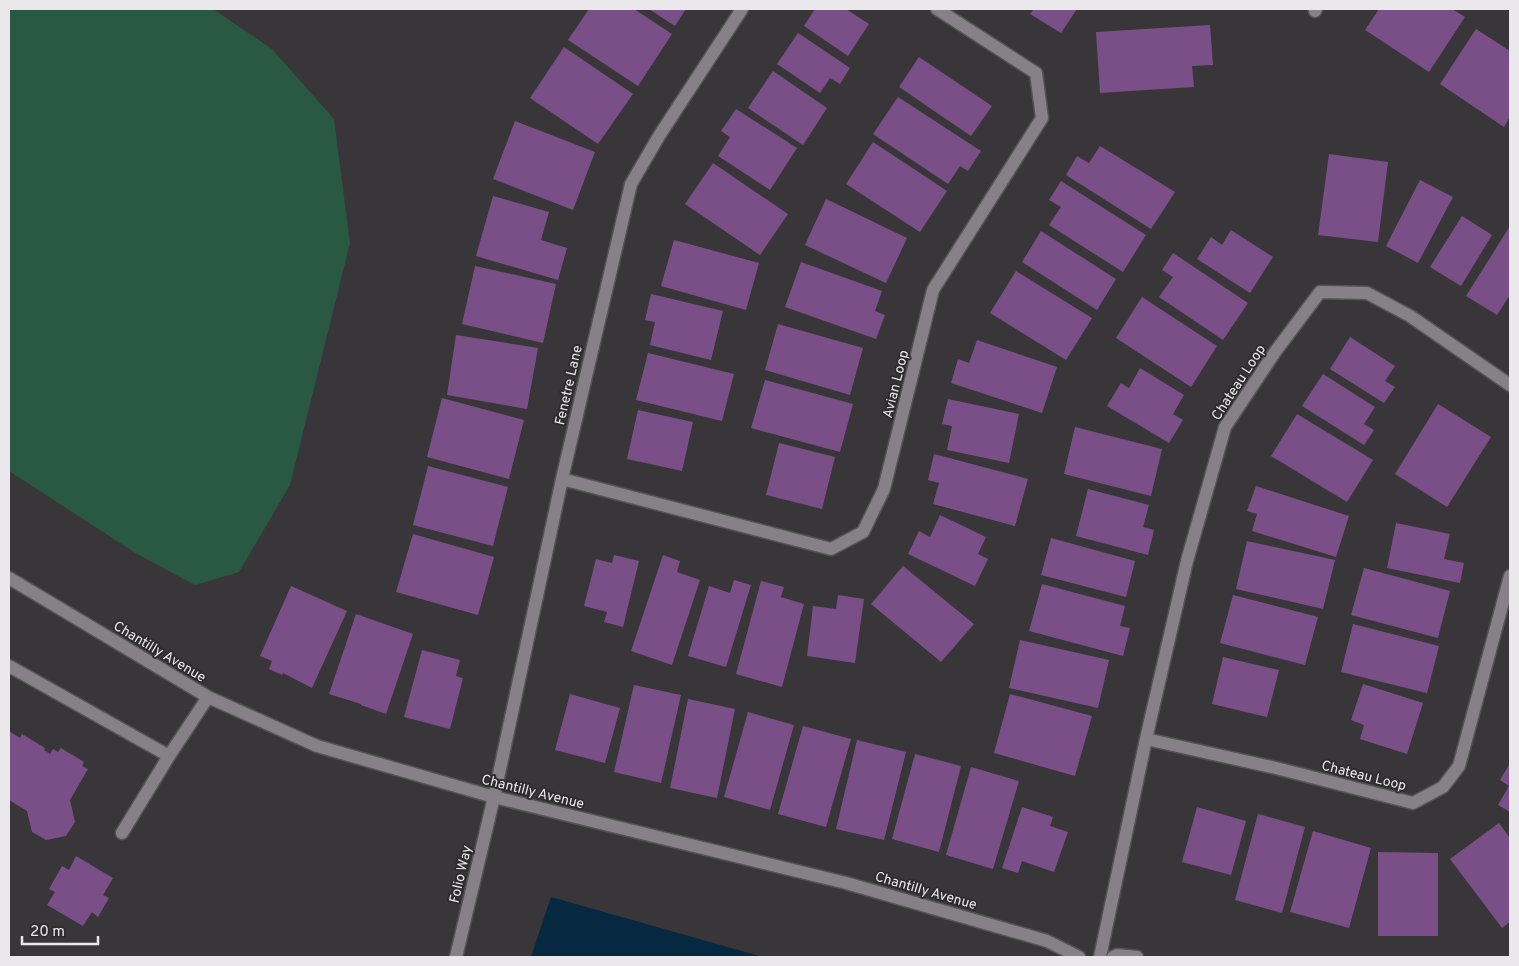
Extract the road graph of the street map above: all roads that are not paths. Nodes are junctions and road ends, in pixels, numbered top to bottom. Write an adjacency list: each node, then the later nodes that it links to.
1 (742, 9): 4 (street, Fenetre Lane)
2 (937, 9): 4 (street, Avian Loop)
3 (1510, 385): 9 (street, Chateau Loop)
4 (562, 479): 11 (street, Fenetre Lane)
5 (1510, 576): 9 (street, Chateau Loop)
6 (9, 578): 8 (street, Chantilly Avenue)
7 (9, 666): 10 (street)
8 (208, 697): 10 (street); 11 (street, Chantilly Avenue)
9 (1146, 739): 15 (street, Chateau Loop)
10 (169, 756): 12 (street)
11 (494, 797): 13 (street, Folio Way); 14 (street, Chantilly Avenue)
12 (122, 833)
13 (456, 957)
14 (1079, 957)
15 (1100, 957)
16 (1113, 957): 17 (street)
17 (1137, 957)

